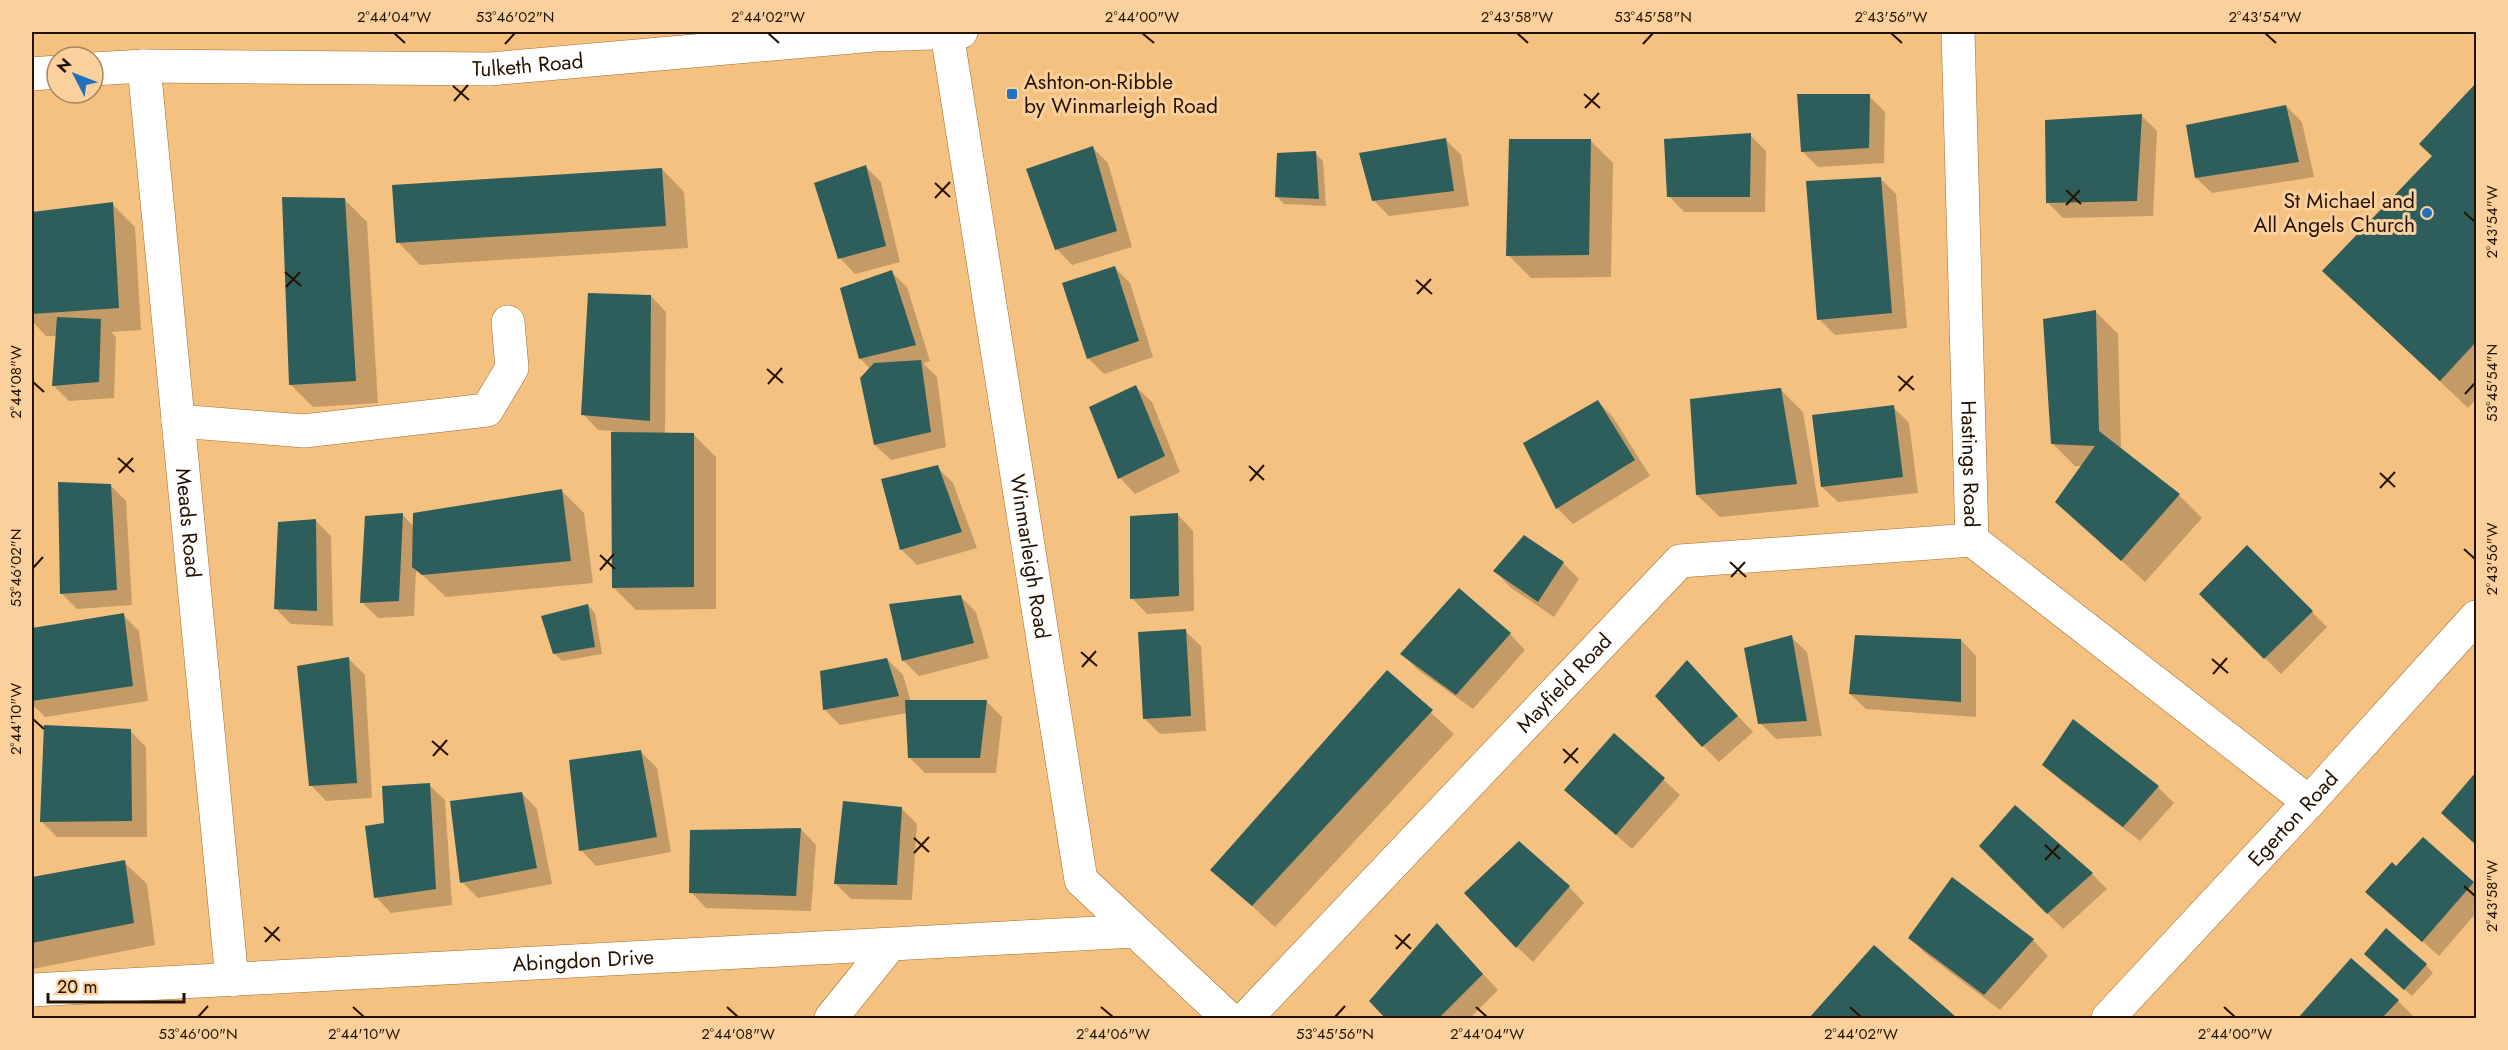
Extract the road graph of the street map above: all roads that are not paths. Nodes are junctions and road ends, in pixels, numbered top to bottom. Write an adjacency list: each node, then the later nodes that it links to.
1 (954, 32): 3 (street, Tulketh Road); 11 (street, Winmarleigh Road)
2 (1958, 32): 8 (street, Hastings Road)
3 (874, 33): 4 (street, Tulketh Road)
4 (144, 66): 5 (street, Tulketh Road); 7 (street, Meads Road)
5 (105, 68)
6 (508, 322): 7 (street)
7 (178, 421): 13 (street, Meads Road)
8 (1972, 540): 10 (street, Hastings Road); 17 (street, Mayfield Road)
9 (2476, 617): 10 (street, Egerton Road)
10 (2309, 802): 18 (street, Egerton Road)
11 (1136, 932): 12 (street, Abingdon Drive); 16 (street, Winmarleigh Road)
12 (890, 945): 13 (street, Abingdon Drive); 15 (street)
13 (232, 980): 14 (street, Abingdon Drive)
14 (32, 990)
15 (831, 1018)
16 (1228, 1018)
17 (1246, 1018)
18 (2108, 1018)

